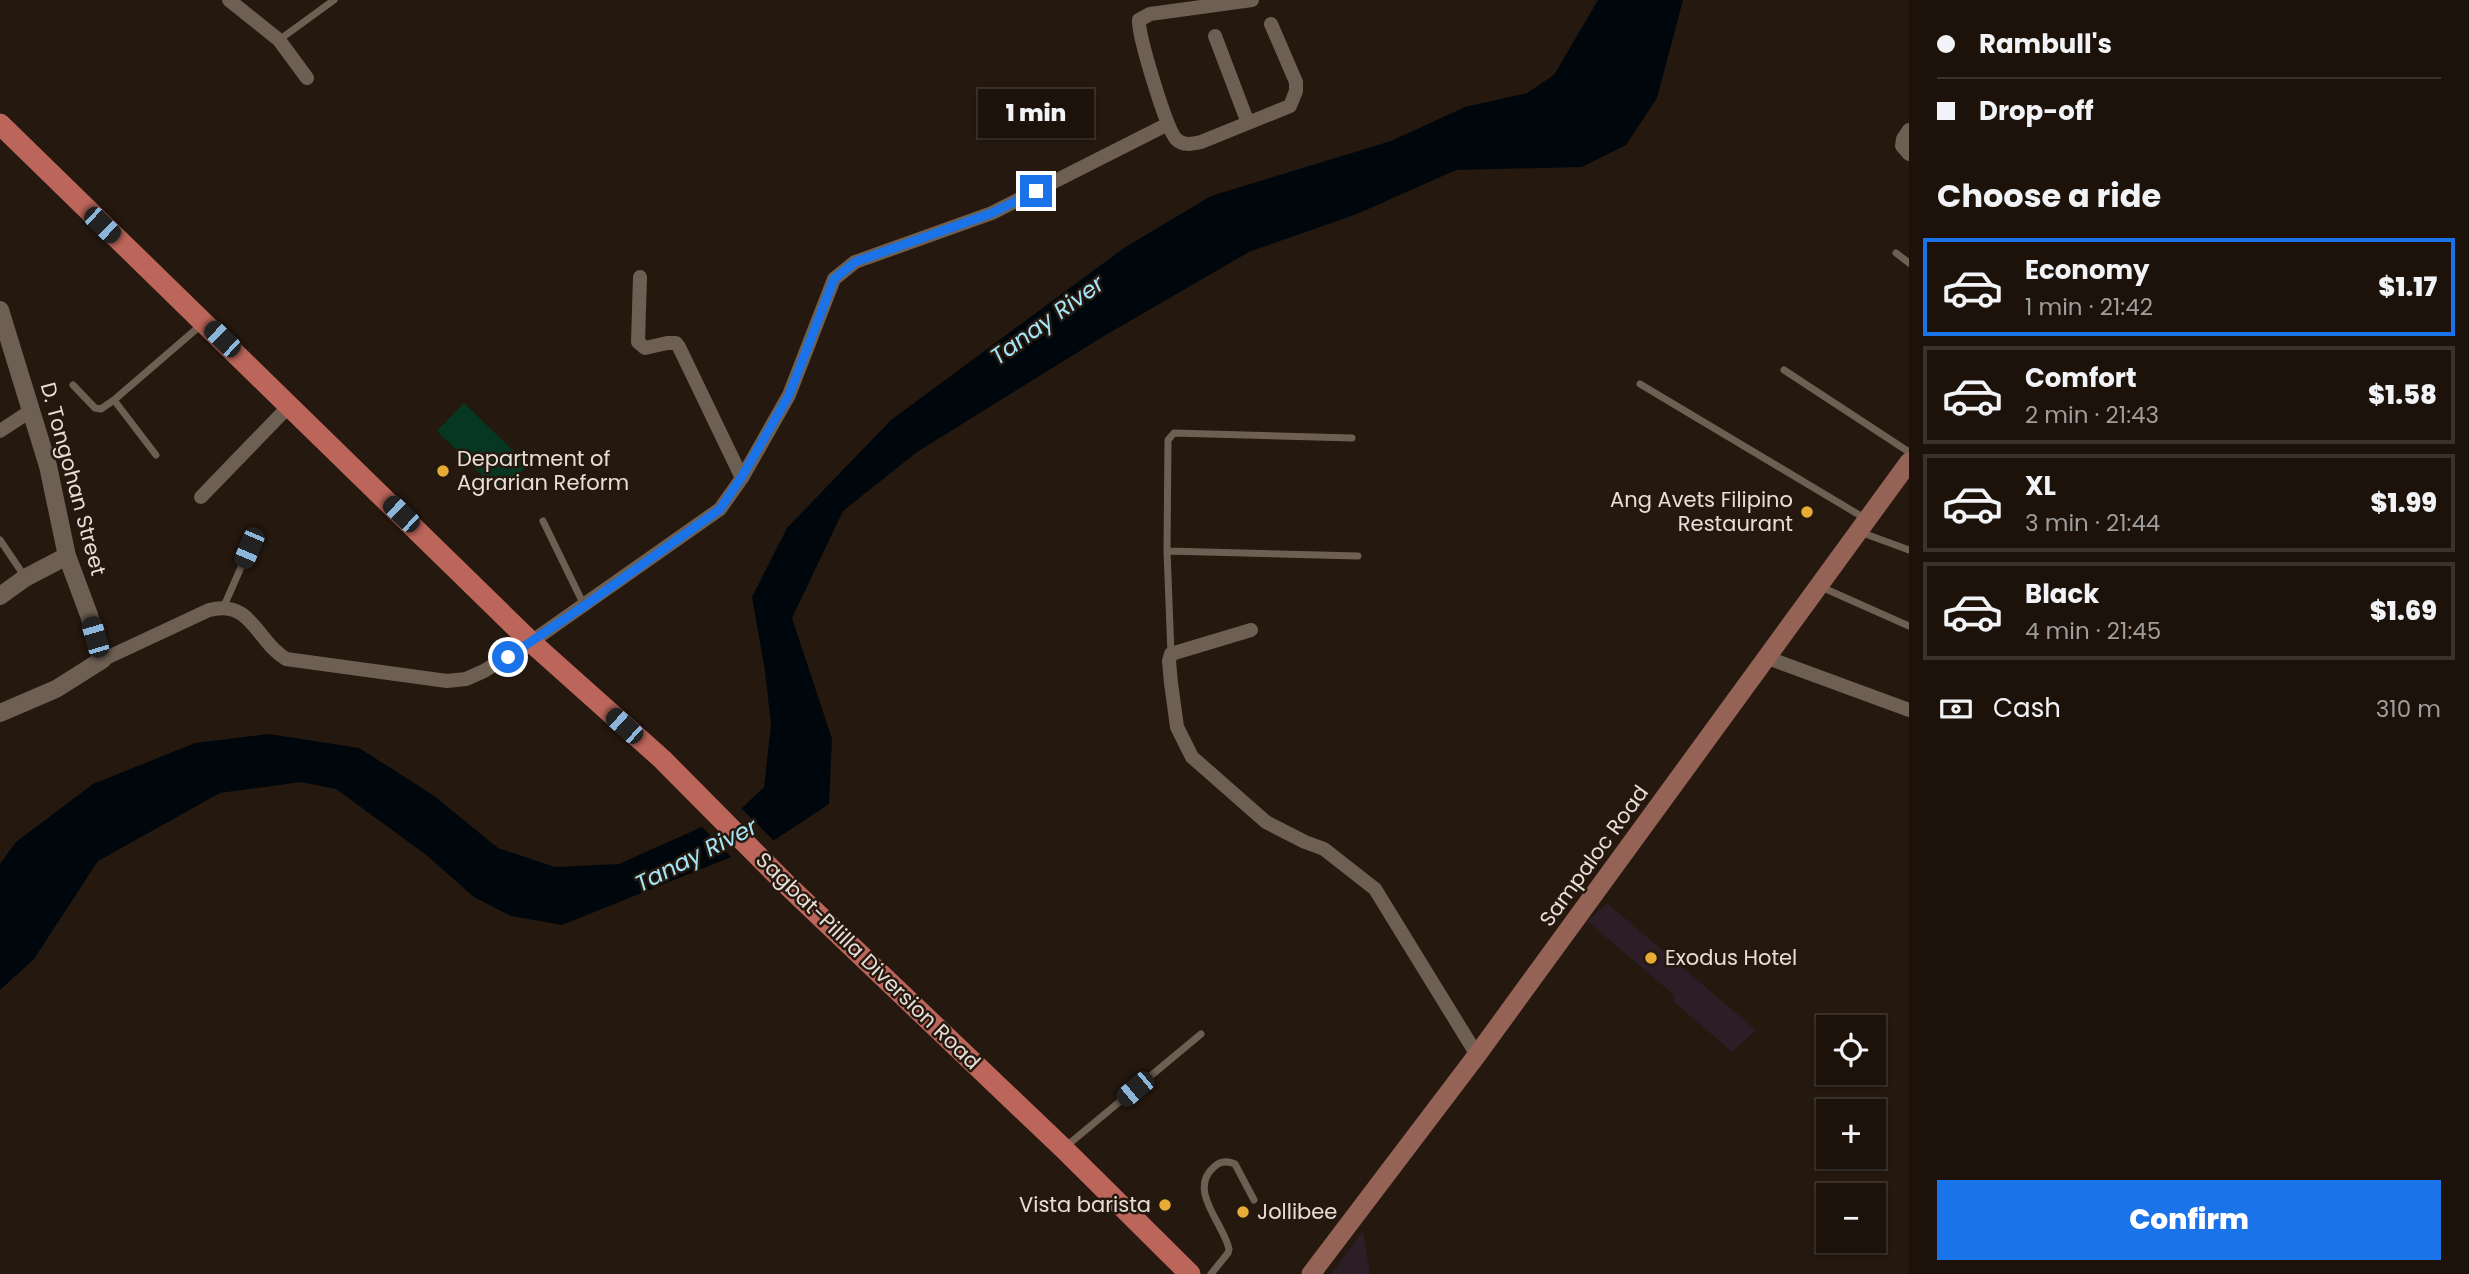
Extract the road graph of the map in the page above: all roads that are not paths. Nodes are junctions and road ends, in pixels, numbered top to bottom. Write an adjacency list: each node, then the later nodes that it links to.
1 (229, 0): 6 (street)
2 (334, 0): 6 (lane)
3 (1252, 0): 10 (street)
4 (1271, 24): 8 (street)
5 (1215, 36): 8 (street)
6 (279, 40): 7 (street)
7 (307, 78)
8 (1248, 122): 10 (street)
9 (0, 124): 17 (main road, Sagbat-Pililla Diversion Road)
10 (1168, 124): 29 (street)
11 (1909, 130): 12 (street)
12 (1909, 154)
13 (1896, 253): 14 (lane)
14 (1909, 263)
15 (640, 277): 29 (street)
16 (0, 310): 23 (street, D. Tongohan Street)
17 (204, 323): 21 (lane); 22 (main road, Sagbat-Pililla Diversion Road)
18 (1783, 370): 26 (lane)
19 (1640, 384): 32 (lane)
20 (73, 385): 21 (lane)
21 (114, 400): 27 (lane)
22 (290, 405): 30 (street); 46 (main road, Sagbat-Pililla Diversion Road)
23 (32, 410): 24 (street); 37 (street, D. Tongohan Street)
24 (0, 431)
25 (1352, 438): 36 (lane)
26 (1909, 452)
27 (156, 455)
28 (1909, 462): 32 (main road, Sampaloc Road)
29 (741, 478): 43 (street)
30 (201, 497)
31 (543, 521): 43 (lane)
32 (1863, 526): 35 (lane); 40 (main road, Sampaloc Road)
33 (0, 540): 39 (lane)
34 (249, 548): 42 (lane)
35 (1909, 550)
36 (1167, 551): 38 (lane); 47 (lane)
37 (67, 556): 39 (street); 49 (street, D. Tongohan Street)
38 (1358, 556)
39 (25, 578): 41 (street)
40 (1818, 586): 44 (lane); 48 (main road, Sampaloc Road)
41 (0, 596)
42 (224, 606): 46 (street); 49 (street)
43 (584, 606): 46 (street)
44 (1909, 626)
45 (1251, 630): 47 (street)
46 (531, 642): 54 (main road, Sagbat-Pililla Diversion Road)
47 (1171, 654): 53 (street)
48 (1768, 658): 50 (street); 53 (main road, Sampaloc Road)
49 (102, 660): 51 (street)
50 (1909, 710)
51 (0, 713)
52 (1201, 1034): 54 (lane)
53 (1477, 1055): 58 (main road, Sampaloc Road)
54 (1064, 1149): 56 (main road, Sagbat-Pililla Diversion Road)
55 (1254, 1200): 57 (lane)
56 (1190, 1274)
57 (1211, 1274)
58 (1311, 1274)

